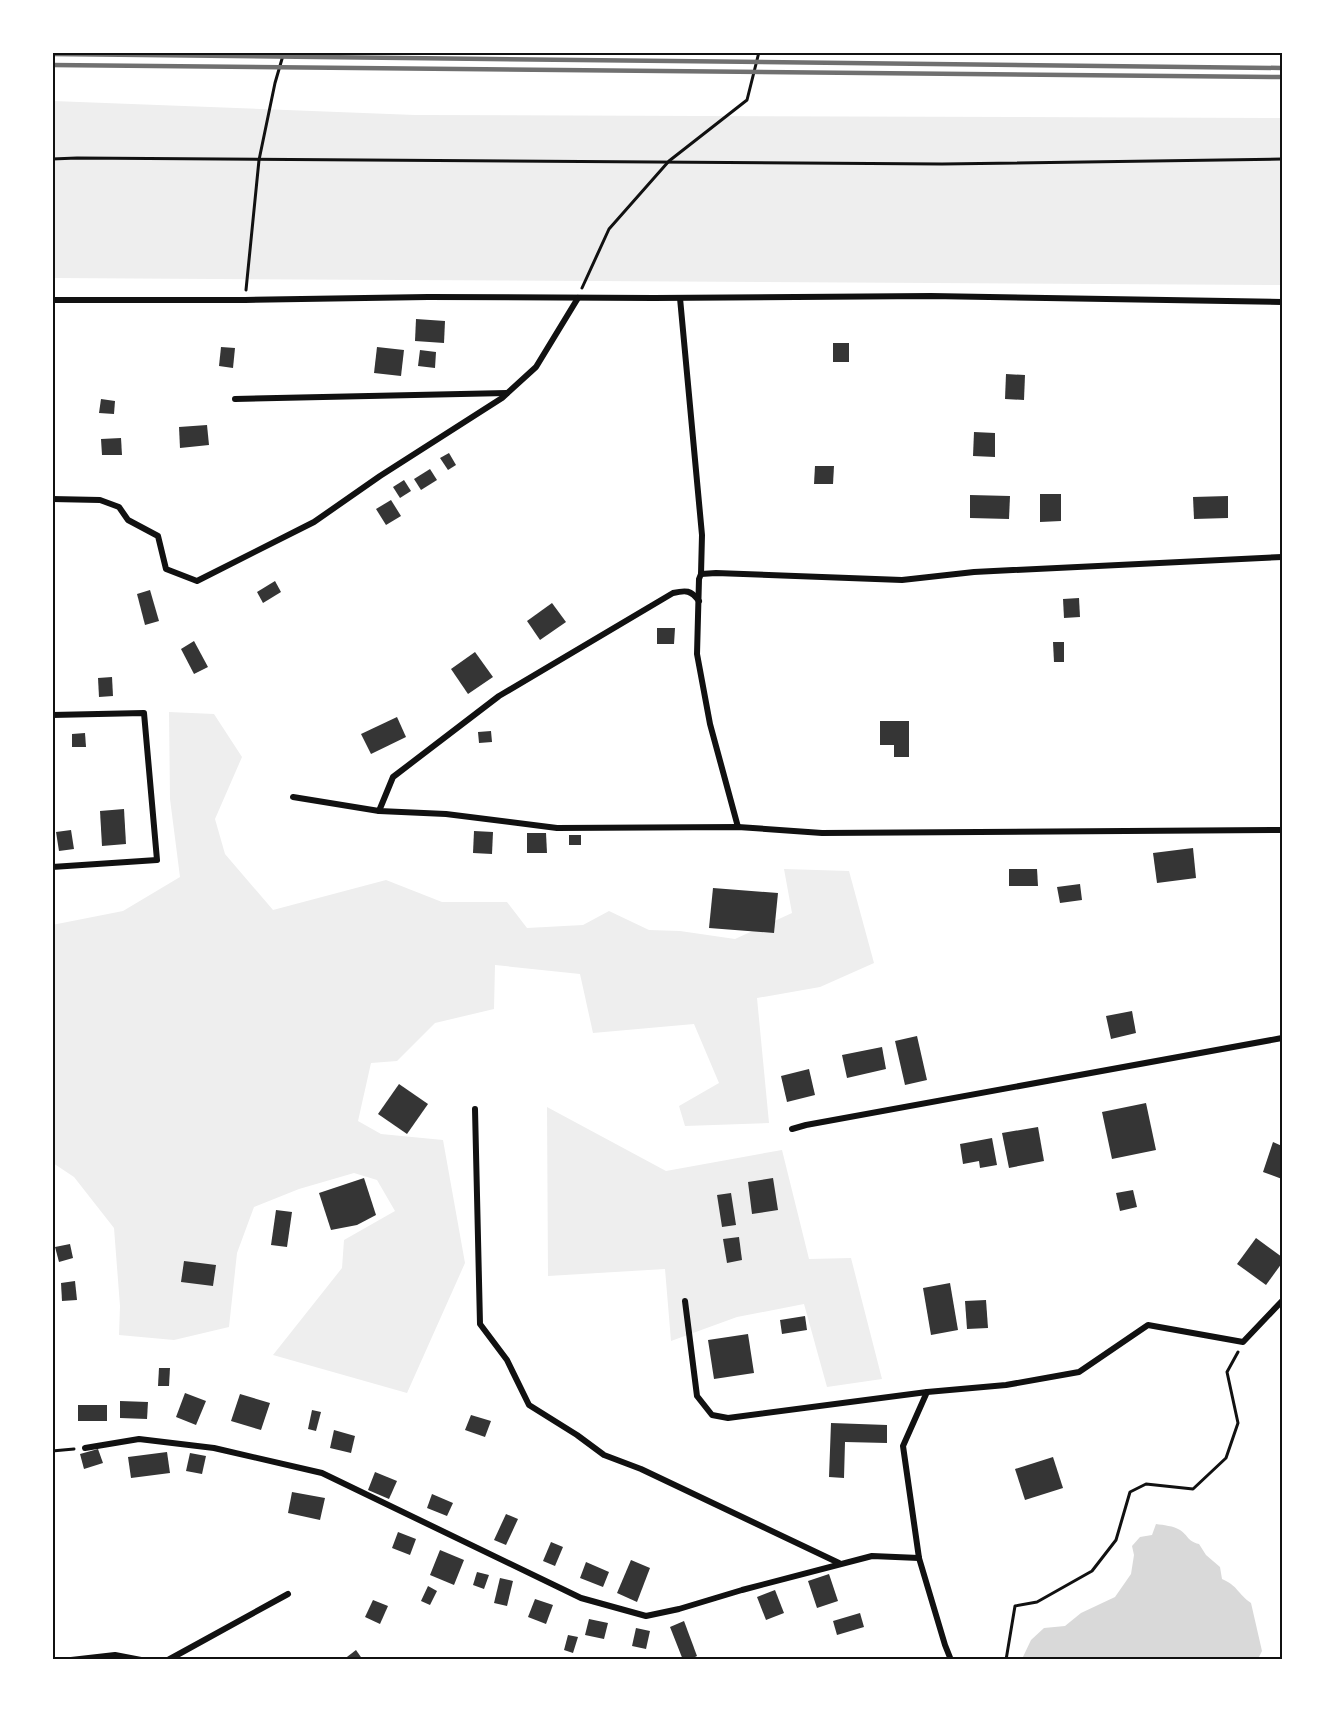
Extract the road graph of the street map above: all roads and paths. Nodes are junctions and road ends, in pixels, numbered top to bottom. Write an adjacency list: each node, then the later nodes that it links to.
1 (284, 52): 5 (path)
2 (759, 52): 6 (path)
3 (52, 159): 5 (path)
4 (1282, 159): 6 (path)
5 (259, 160): 6 (path); 10 (path)
6 (669, 160): 7 (path)
7 (578, 298): 8 (street); 10 (street); 12 (street)
8 (680, 298): 11 (street); 16 (street)
9 (52, 300): 10 (street)
10 (245, 300)
11 (1282, 302)
12 (508, 393): 13 (street); 14 (street)
13 (235, 399)
14 (52, 499)
15 (1282, 557): 16 (street)
16 (701, 574): 17 (street)
17 (699, 602): 20 (street); 21 (street)
18 (52, 715): 23 (street)
19 (293, 797): 20 (street)
20 (379, 811): 21 (street)
21 (738, 827): 22 (street)
22 (1282, 830)
23 (52, 867)
24 (1282, 1038): 26 (street)
25 (475, 1109): 34 (street)
26 (792, 1129)
27 (685, 1301): 30 (street)
28 (1282, 1301): 29 (street)
29 (1243, 1342): 30 (street); 40 (path)
30 (927, 1392): 33 (street)
31 (85, 1448): 32 (path); 34 (street)
32 (52, 1452)
33 (919, 1558): 34 (street); 39 (street)
34 (840, 1564)
35 (288, 1594): 38 (street)
36 (71, 1659): 37 (street)
37 (141, 1659)
38 (168, 1659)
39 (951, 1659)
40 (1006, 1659)

